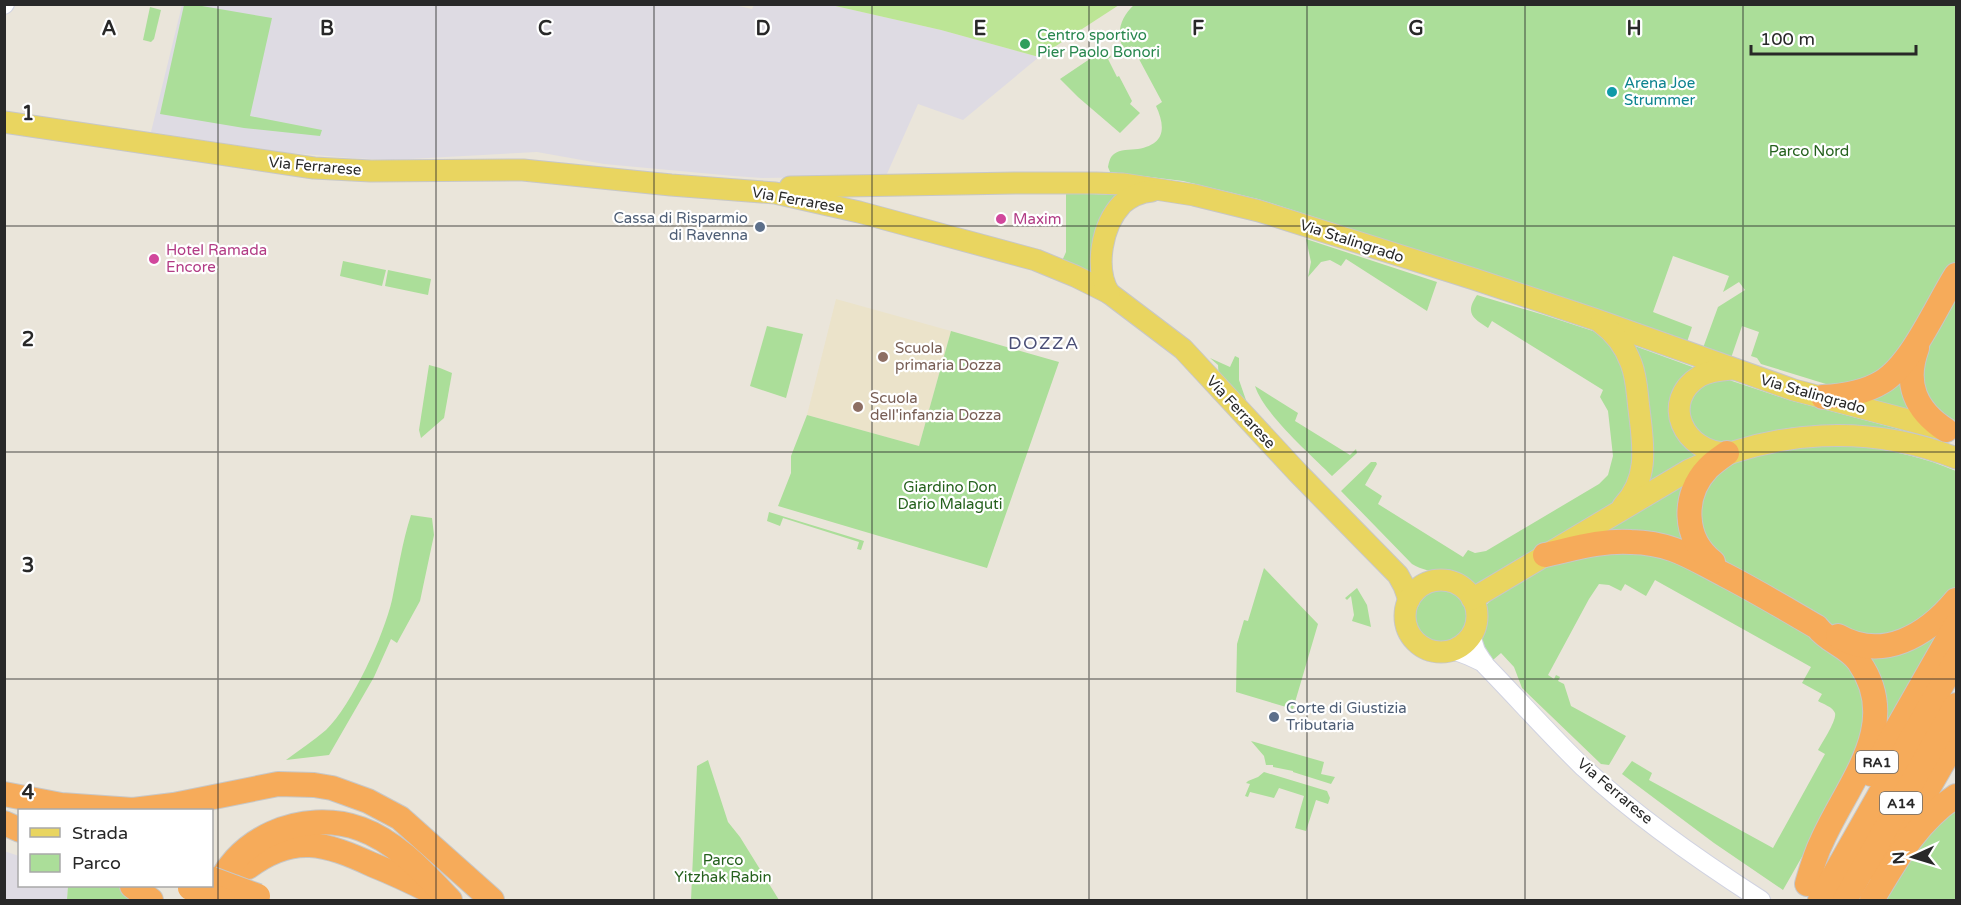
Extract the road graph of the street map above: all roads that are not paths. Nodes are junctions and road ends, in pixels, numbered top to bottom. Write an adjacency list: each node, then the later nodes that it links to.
1 (6, 123): 2 (main road, Via Ferrarese)
2 (724, 189): 3 (main road, Via Stalingrado); 5 (main road, Via Ferrarese)
3 (1171, 191): 5 (main road); 6 (main road, Via Stalingrado)
4 (1956, 275): 7 (highway)
5 (1109, 293): 17 (main road, Via Ferrarese)
6 (1594, 319): 8 (main road, Via Stalingrado); 13 (main road)
7 (1919, 339): 9 (highway); 10 (highway)
8 (1732, 369): 9 (main road, Via Stalingrado); 11 (main road)
9 (1823, 398): 10 (main road, Via Stalingrado)
10 (1951, 433)
11 (1727, 453): 12 (main road, Via Stalingrado); 13 (main road, Via Stalingrado); 15 (highway)
12 (1956, 458)
13 (1616, 512): 14 (main road, Via Stalingrado)
14 (1545, 555): 15 (highway); 16 (main road, Via Stalingrado)
15 (1734, 578): 20 (highway)
16 (1472, 599): 17 (main road); 21 (main road)
17 (1409, 600): 22 (main road)
18 (1956, 600): 20 (highway)
19 (1956, 625): 37 (highway, RA1)
20 (1817, 627): 37 (highway)
21 (1471, 636): 22 (main road); 24 (main road, Via Ferrarese)
22 (1453, 650): 24 (main road, Via Ferrarese)
23 (1956, 660): 37 (highway, A14)
24 (1484, 663): 43 (main road, Via Ferrarese)
25 (1956, 705): 44 (highway, A14)
26 (1956, 740): 45 (highway)
27 (4, 794): 31 (highway)
28 (1956, 796): 46 (highway)
29 (4, 800): 30 (highway)
30 (30, 809)
31 (105, 809)
32 (141, 809): 42 (highway)
33 (135, 887): 39 (highway)
34 (201, 887): 41 (highway, bridge)
35 (210, 887): 38 (highway, bridge)
36 (441, 896): 40 (highway); 41 (highway)
37 (1804, 897)
38 (263, 898)
39 (151, 900)
40 (212, 900)
41 (225, 900)
42 (492, 900)
43 (1761, 900)
44 (1845, 900)
45 (1864, 900)
46 (1872, 900)

